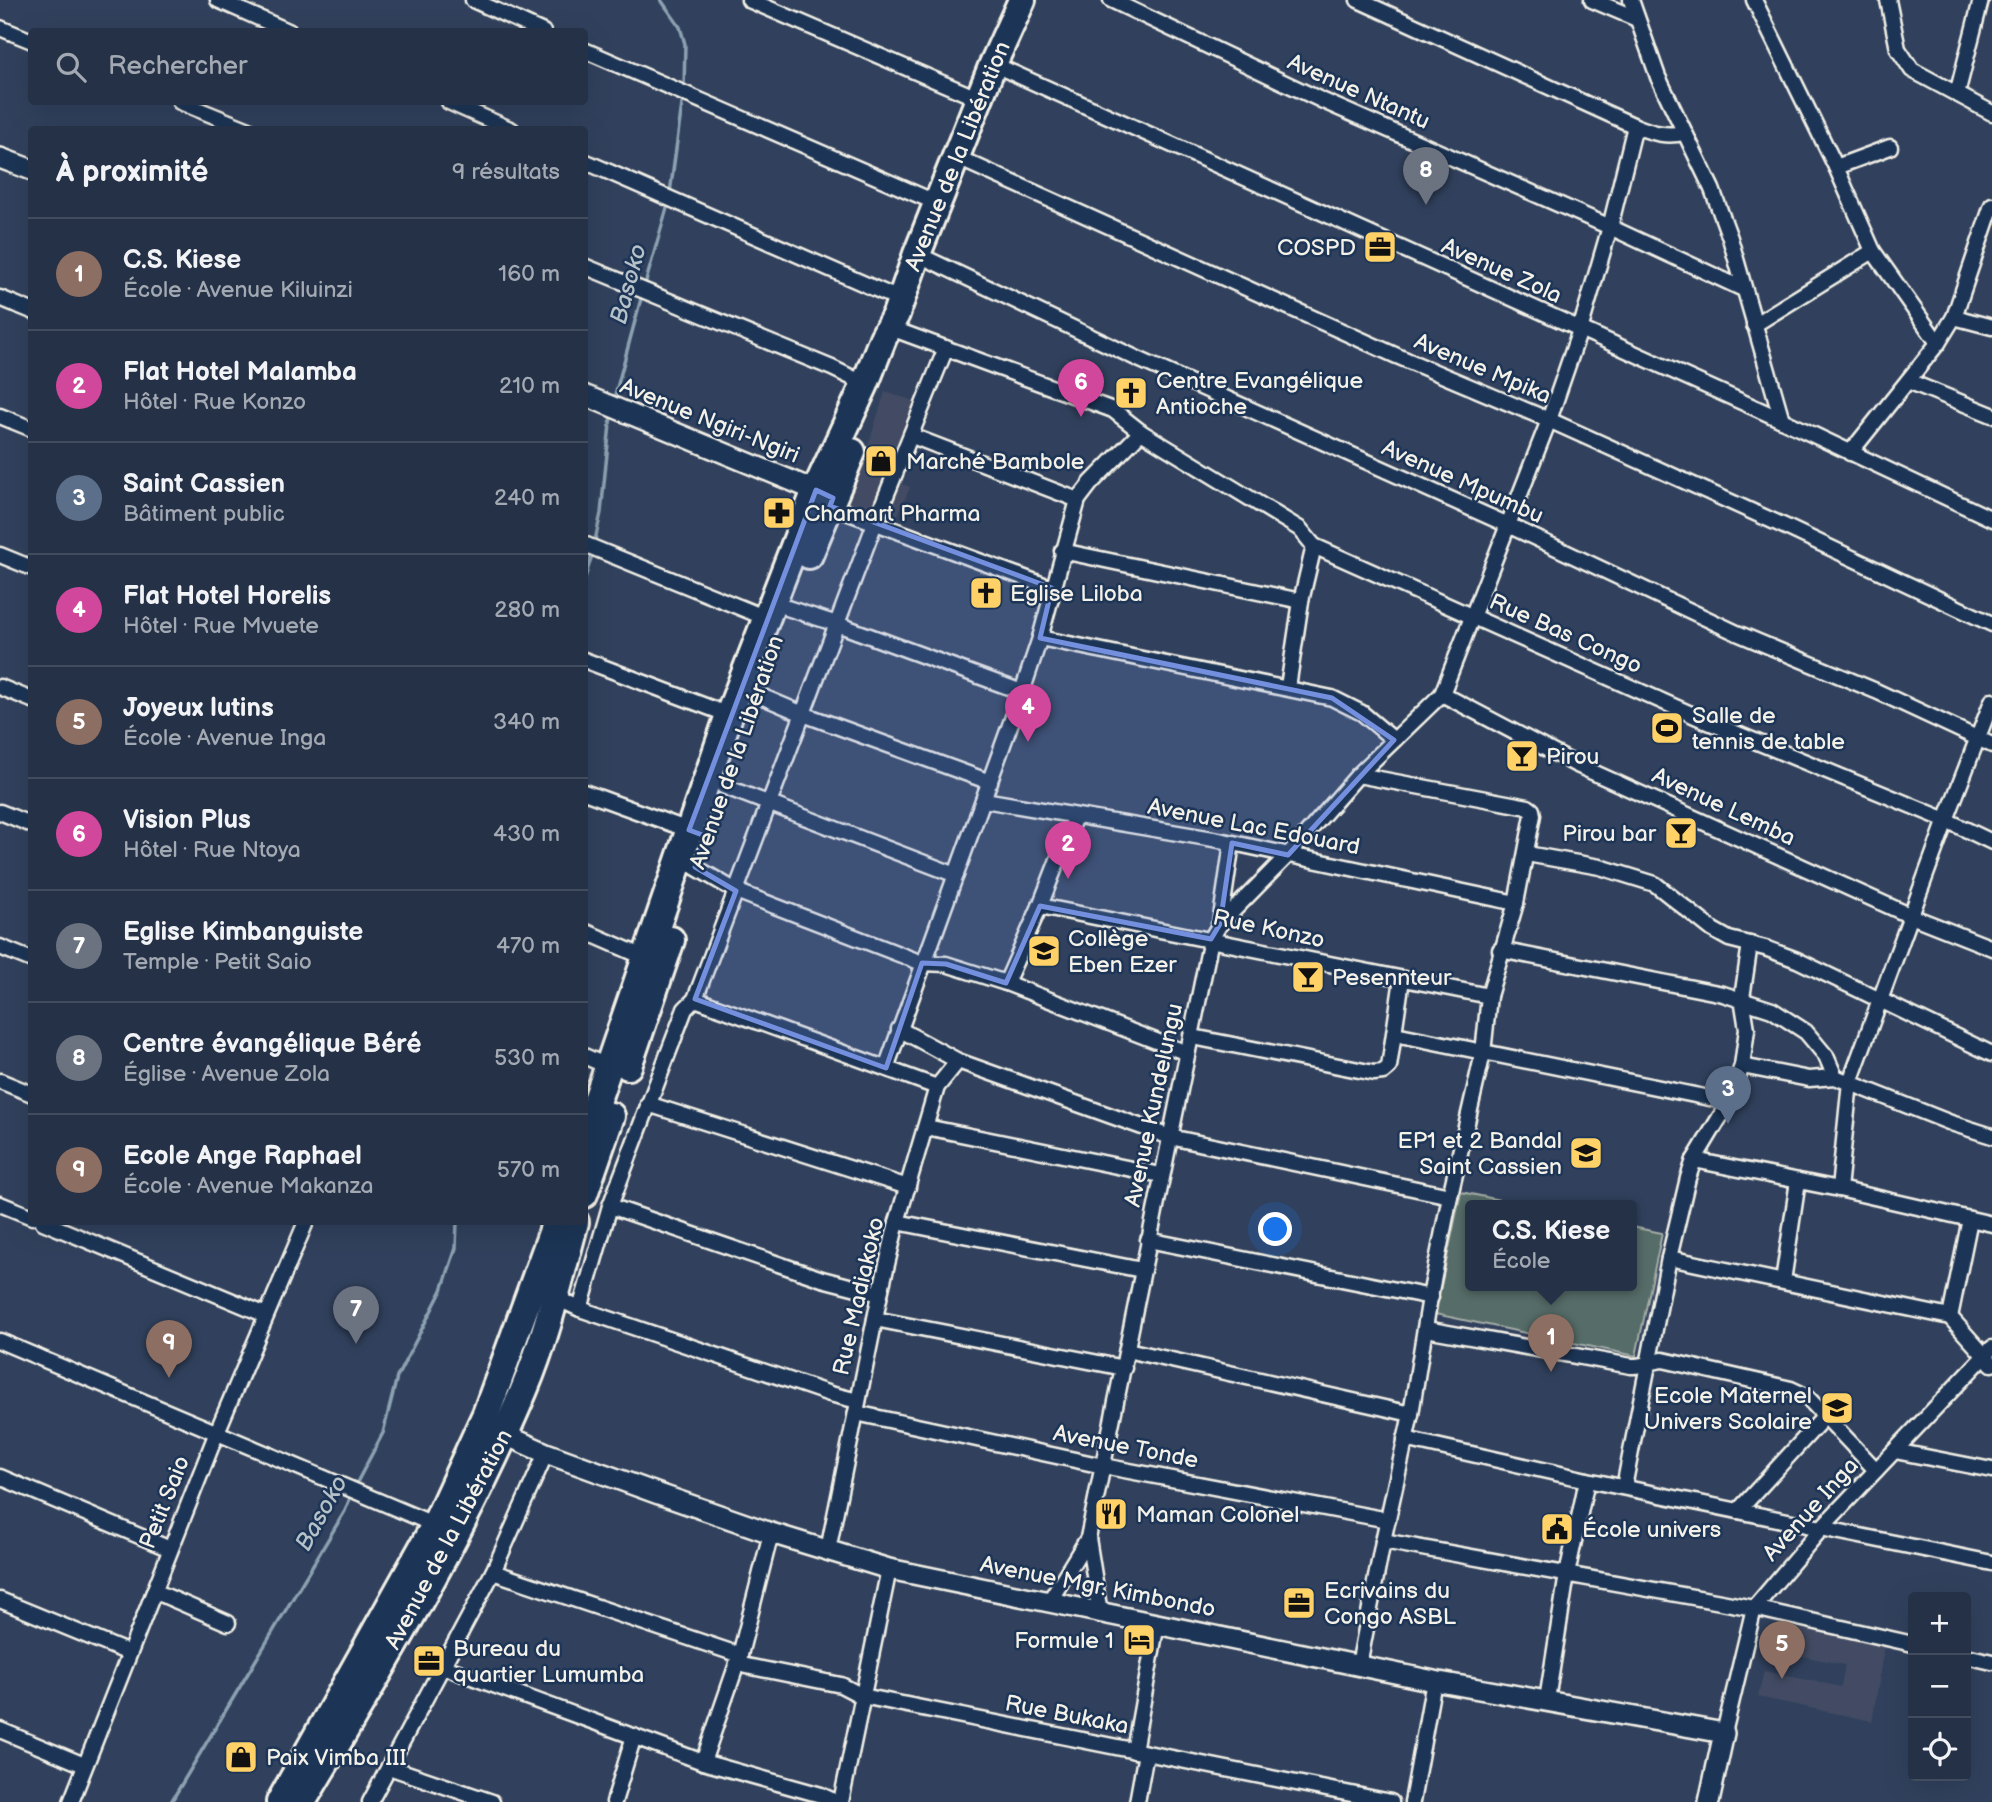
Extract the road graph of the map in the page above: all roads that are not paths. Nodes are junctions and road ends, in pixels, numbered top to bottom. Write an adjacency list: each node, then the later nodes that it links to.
1 (218, 0): 14 (street)
2 (472, 0): 15 (street)
3 (749, 0): 20 (street)
4 (1020, 0): 18 (highway, Avenue de la Libération)
5 (1111, 0): 36 (street, Avenue Ntantu)
6 (1358, 0): 26 (street)
7 (1592, 0): 12 (street)
8 (1631, 0): 12 (street)
9 (1754, 0): 32 (street)
10 (1888, 0): 19 (street)
11 (1981, 0): 19 (street)
12 (1637, 19): 27 (street)
13 (0, 28): 16 (street)
14 (281, 28)
15 (534, 28)
16 (28, 39)
17 (588, 52): 34 (street)
18 (993, 64): 20 (highway, Avenue de la Libération); 47 (street, Avenue Zola)
19 (1957, 94): 23 (street)
20 (979, 99): 29 (highway, Avenue de la Libération)
21 (187, 105): 24 (street)
22 (456, 105): 25 (street)
23 (1992, 113)
24 (239, 126)
25 (503, 126)
26 (1635, 126): 27 (street); 36 (street)
27 (1684, 134): 40 (street)
28 (1890, 147): 32 (street)
29 (956, 157): 34 (highway, Avenue de la Libération); 55 (street, Avenue Mpika)
30 (0, 158): 33 (street)
31 (588, 163): 44 (street, Rue Bas Congo)
32 (1836, 167): 37 (street)
33 (28, 168)
34 (937, 203): 38 (highway, Avenue de la Libération)
35 (1991, 214): 43 (street)
36 (1610, 227): 40 (street, Avenue Ntantu); 47 (street)
37 (1874, 251): 45 (street); 48 (street)
38 (917, 254): 44 (highway, Avenue de la Libération); 65 (street, Avenue Mpumbu)
39 (588, 268): 51 (street)
40 (1743, 289): 45 (street)
41 (0, 298): 42 (street)
42 (28, 309)
43 (1954, 317): 46 (street); 48 (street)
44 (895, 318): 49 (street, Rue Bas Congo); 51 (highway, Avenue de la Libération); 61 (highway, Avenue de la Libération)
45 (1754, 325): 56 (street)
46 (1992, 327)
47 (1580, 330): 55 (street); 56 (street, Avenue Zola)
48 (1938, 343): 50 (street)
49 (946, 348): 58 (street, Rue Bas Congo); 59 (street)
50 (1908, 381): 53 (street); 60 (street)
51 (864, 384): 61 (highway, Avenue de la Libération)
52 (591, 398): 61 (street, Avenue Ngiri-Ngiri)
53 (1992, 415)
54 (0, 416): 57 (street)
55 (1549, 420): 65 (street); 76 (street, Avenue Mpika)
56 (1782, 420): 60 (street, Avenue Zola)
57 (28, 427)
58 (1141, 432): 62 (street); 67 (street, Rue Bas Congo)
59 (912, 436): 62 (street); 64 (street)
60 (1850, 453): 63 (street, Avenue Zola)
61 (826, 498): 64 (street); 73 (highway, Avenue de la Libération)
62 (1078, 500): 68 (street)
63 (1992, 519)
64 (875, 523): 71 (street); 75 (street)
65 (1508, 526): 74 (street); 88 (street, Avenue Mpumbu)
66 (588, 545): 73 (street)
67 (1314, 547): 72 (street); 74 (street, Rue Bas Congo)
68 (1062, 551): 71 (street); 72 (street)
69 (0, 555): 70 (street)
70 (28, 566)
71 (1052, 588): 77 (street)
72 (1300, 601): 80 (street)
73 (777, 613): 75 (street); 82 (highway, Avenue de la Libération); 87 (highway, Avenue de la Libération)
74 (1474, 617): 83 (street); 99 (street, Rue Bas Congo)
75 (837, 624): 81 (street); 86 (street)
76 (1992, 624)
77 (1040, 638): 80 (street); 81 (street)
78 (588, 662): 87 (street)
79 (0, 687): 84 (street)
80 (1288, 687): 89 (street)
81 (1021, 692): 92 (street)
82 (756, 694): 86 (street); 93 (highway, Avenue de la Libération)
83 (1442, 694): 89 (street, Avenue Kundelungu); 111 (street, Avenue Lemba)
84 (28, 699)
85 (1992, 701): 88 (street)
86 (803, 714): 92 (street); 96 (street)
87 (729, 715): 101 (highway, Avenue de la Libération)
88 (1977, 738): 90 (street, Avenue Mpumbu); 99 (street)
89 (1394, 740): 91 (street, Avenue Kundelungu)
90 (1992, 744)
91 (1358, 775): 104 (street); 105 (street, Avenue Kundelungu)
92 (990, 782): 95 (street)
93 (723, 786): 96 (street); 101 (highway, Avenue de la Libération)
94 (588, 793): 101 (street)
95 (984, 800): 98 (street, Avenue Lac Edouard); 107 (street)
96 (769, 803): 107 (street); 108 (street)
97 (0, 812): 100 (street)
98 (1075, 816): 103 (street, Avenue Lac Edouard); 110 (street)
99 (1945, 820): 102 (street, Rue Bas Congo); 111 (street)
100 (28, 823)
101 (697, 833): 106 (highway, Avenue de la Libération); 120 (highway, Avenue de la Libération)
102 (1992, 842)
103 (1232, 843): 105 (street, Avenue Lac Edouard); 112 (street)
104 (1527, 854): 109 (street); 115 (street)
105 (1287, 855): 109 (street, Avenue Lac Edouard); 112 (street, Avenue Kundelungu)
106 (695, 867): 108 (street); 153 (highway, Avenue de la Libération)
107 (956, 874): 121 (street)
108 (736, 891): 121 (street); 126 (street)
109 (1516, 902): 118 (street)
110 (1040, 906): 114 (street, Rue Konzo); 123 (street)
111 (1911, 916): 117 (street, Avenue Lemba); 127 (street)
112 (1220, 924): 114 (street, Avenue Kundelungu)
113 (588, 933): 120 (street)
114 (1211, 939): 122 (street, Rue Konzo); 130 (street, Avenue Kundelungu)
115 (1750, 944): 125 (street); 127 (street)
116 (0, 947): 119 (street)
117 (1992, 948)
118 (1500, 950): 124 (street); 125 (street)
119 (28, 958)
120 (646, 958): 137 (highway, Avenue de la Libération)
121 (922, 963): 123 (street); 128 (street)
122 (1402, 979): 124 (street, Rue Konzo); 129 (street)
123 (1006, 983): 132 (street)
124 (1489, 996): 131 (street)
125 (1742, 998): 136 (street); 139 (street)
126 (695, 999): 138 (street); 145 (street)
127 (1880, 999): 133 (street); 141 (street)
128 (900, 1029): 135 (street); 138 (street)
129 (1395, 1034): 130 (street); 131 (street)
130 (1192, 1037): 132 (street, Avenue Kundelungu)
131 (1483, 1053): 144 (street); 156 (street)
132 (1187, 1054): 149 (street, Avenue Kundelungu)
133 (1992, 1054)
134 (588, 1058): 137 (street)
135 (958, 1061): 142 (street, Rue Madiakoko); 149 (street)
136 (1742, 1066): 139 (street); 144 (street)
137 (609, 1067): 147 (highway, Avenue de la Libération)
138 (886, 1068): 142 (street)
139 (1835, 1077): 141 (street)
140 (0, 1081): 143 (street)
141 (1850, 1082): 148 (street); 155 (street)
142 (937, 1087): 146 (street, Rue Madiakoko)
143 (28, 1092)
144 (1729, 1102): 150 (street)
145 (648, 1104): 154 (street); 158 (street)
146 (926, 1126): 151 (street); 154 (street, Rue Madiakoko)
147 (588, 1127)
148 (1992, 1136)
149 (1170, 1138): 151 (street, Avenue Kundelungu); 156 (street)
150 (1694, 1160): 152 (street); 168 (street)
151 (1161, 1175): 167 (street, Avenue Kundelungu)
152 (1798, 1181): 155 (street); 170 (street)
153 (588, 1183)
154 (908, 1187): 161 (street, Rue Madiakoko)
155 (1839, 1189): 160 (street)
156 (1450, 1196): 173 (street)
157 (0, 1204): 159 (street)
158 (610, 1206): 171 (street); 174 (street)
159 (28, 1215)
160 (1970, 1219): 162 (street); 176 (street)
161 (897, 1222): 169 (street); 171 (street, Rue Madiakoko)
162 (1992, 1224)
163 (50, 1225): 175 (street)
164 (305, 1225): 175 (street, Petit Saio)
165 (554, 1225): 187 (highway, Avenue de la Libération)
166 (574, 1225): 172 (highway, Avenue de la Libération)
167 (1148, 1240): 169 (street, Avenue Kundelungu); 173 (street)
168 (1669, 1258): 170 (street); 182 (street)
169 (1142, 1270): 180 (street, Avenue Kundelungu)
170 (1783, 1281): 176 (street)
171 (880, 1294): 177 (street, Rue Madiakoko)
172 (554, 1297): 174 (street, Avenue Tonde); 187 (highway, Avenue de la Libération)
173 (1431, 1297): 178 (street)
174 (580, 1309): 184 (street, Avenue Tonde)
175 (266, 1315): 188 (street, Petit Saio)
176 (1950, 1317): 181 (street)
177 (875, 1319): 183 (street); 184 (street, Rue Madiakoko)
178 (1426, 1329): 182 (street); 185 (street)
179 (0, 1341): 188 (street)
180 (1127, 1350): 183 (street, Avenue Kundelungu); 185 (street)
181 (1989, 1356): 190 (street, Avenue Inga)
182 (1647, 1364): 186 (street); 197 (street)
183 (1124, 1368): 192 (street, Avenue Kundelungu)
184 (857, 1407): 192 (street, Avenue Tonde); 206 (street, Rue Madiakoko)
185 (1411, 1414): 189 (street)
186 (1825, 1416): 193 (street); 198 (street)
187 (492, 1429): 191 (street, Avenue Mgr. Kimbondo); 201 (highway, Avenue de la Libération)
188 (217, 1432): 201 (street); 205 (street, Petit Saio)
189 (1405, 1439): 196 (street); 199 (street)
190 (1895, 1451): 193 (street, Avenue Inga); 194 (street)
191 (546, 1453): 202 (street, Avenue Mgr. Kimbondo); 209 (street)
192 (1103, 1465): 199 (street, Avenue Tonde); 203 (street, Avenue Kundelungu)
193 (1875, 1470): 200 (street, Avenue Inga)
194 (1992, 1470)
195 (0, 1478): 205 (street)
196 (1587, 1480): 197 (street); 210 (street)
197 (1624, 1487): 198 (street)
198 (1738, 1511): 200 (street)
199 (1388, 1520): 204 (street)
200 (1822, 1527): 207 (street); 214 (street, Avenue Inga)
201 (446, 1529): 236 (highway, Avenue de la Libération); 237 (highway, Avenue de la Libération)
202 (771, 1533): 206 (street, Avenue Mgr. Kimbondo); 221 (street)
203 (1088, 1538): 213 (street, Avenue Kundelungu); 215 (street)
204 (1383, 1541): 210 (street); 223 (street)
205 (170, 1549): 211 (street, Petit Saio)
206 (828, 1550): 208 (street, Avenue Mgr. Kimbondo)
207 (1992, 1563)
208 (889, 1569): 213 (street, Avenue Mgr. Kimbondo); 226 (street)
209 (493, 1572): 221 (street, Rue Bukaka); 224 (street)
210 (1567, 1574): 214 (street); 227 (street)
211 (153, 1591): 216 (street); 219 (street, Petit Saio)
212 (0, 1600): 219 (street)
213 (1049, 1602): 215 (street, Avenue Mgr. Kimbondo)
214 (1754, 1608): 218 (street); 229 (street, Avenue Inga)
215 (1100, 1613): 217 (street, Avenue Mgr. Kimbondo)
216 (228, 1623)
217 (1157, 1623): 223 (street, Avenue Mgr. Kimbondo); 231 (street)
218 (1908, 1643)
219 (129, 1653): 233 (street, Petit Saio)
220 (1971, 1657): 222 (street)
221 (738, 1660): 226 (street, Rue Bukaka); 232 (street)
222 (1992, 1662)
223 (1359, 1665): 225 (street, Avenue Mgr. Kimbondo)
224 (442, 1666): 230 (street); 234 (street)
225 (1434, 1681): 227 (street, Avenue Mgr. Kimbondo); 244 (street)
226 (862, 1696): 231 (street, Rue Bukaka); 241 (street)
227 (1547, 1700): 229 (street, Avenue Mgr. Kimbondo)
228 (0, 1730): 233 (street)
229 (1724, 1733): 245 (street)
230 (634, 1736): 232 (street); 240 (street)
231 (1140, 1752): 242 (street); 243 (street, Rue Bukaka)
232 (703, 1762): 241 (street)
233 (84, 1765): 235 (street, Petit Saio)
234 (389, 1767): 238 (street); 239 (street)
235 (71, 1802)
236 (280, 1802)
237 (302, 1802)
238 (370, 1802)
239 (492, 1802)
240 (614, 1802)
241 (839, 1802)
242 (1137, 1802)
243 (1391, 1802)
244 (1412, 1802)
245 (1709, 1802)

